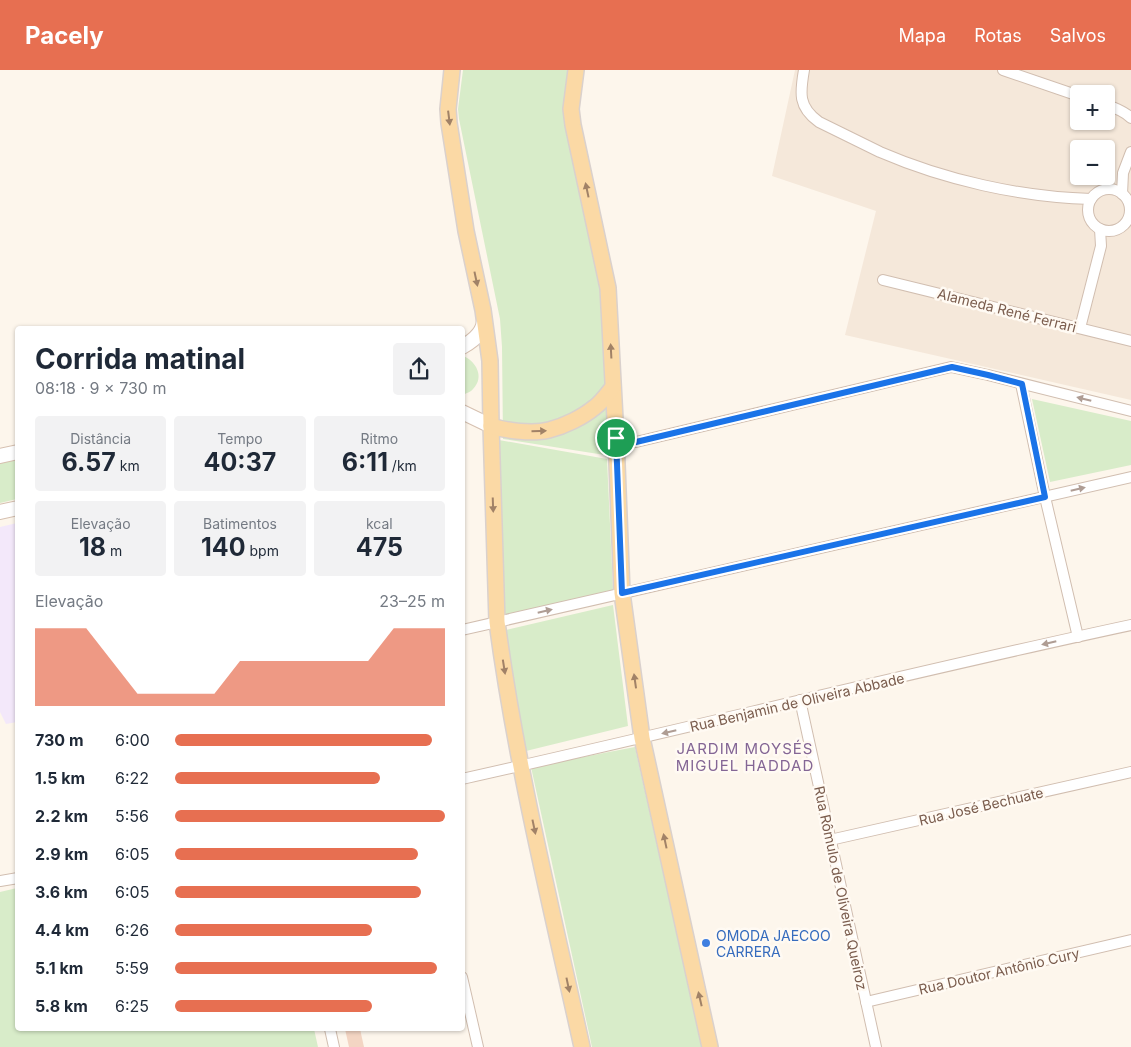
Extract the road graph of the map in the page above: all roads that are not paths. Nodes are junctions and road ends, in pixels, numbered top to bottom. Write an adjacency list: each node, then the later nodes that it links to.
1 (452, 70): 18 (main road, one-way to 18)
2 (576, 70): 23 (main road, one-way to 2)
3 (804, 70): 12 (street)
4 (1003, 70): 5 (street)
5 (1070, 93)
6 (1115, 108): 7 (street)
7 (1131, 118)
8 (1131, 152): 9 (street)
9 (1123, 173): 10 (street); 11 (street)
10 (1108, 189): 11 (street); 12 (street)
11 (1122, 194): 13 (street)
12 (1090, 204): 14 (street)
13 (1130, 215): 15 (street)
14 (1100, 229): 15 (street); 16 (street)
15 (1111, 231): 16 (street)
16 (1101, 246): 19 (street)
17 (883, 280): 19 (street, Alameda René Ferrari)
18 (482, 310): 21 (main road); 26 (main road)
19 (1080, 328): 20 (street, Alameda René Ferrari)
20 (1131, 340)
21 (465, 345)
22 (1022, 384): 24 (street, one-way to 22); 27 (street); 31 (street)
23 (613, 387): 26 (main road, one-way to 23); 27 (main road)
24 (1131, 411)
25 (465, 413): 26 (main road)
26 (491, 426): 35 (main road, one-way to 35)
27 (616, 438): 34 (main road)
28 (15, 453): 29 (main road)
29 (0, 456)
30 (1131, 477): 31 (street, one-way to 30)
31 (1045, 497): 34 (street); 38 (street)
32 (15, 509): 33 (main road)
33 (0, 512)
34 (622, 593): 35 (street, one-way to 34); 40 (main road, one-way to 34)
35 (497, 622): 37 (street); 41 (main road, one-way to 41)
36 (1131, 625): 38 (street, Rua Benjamin de Oliveira Abbade)
37 (465, 629)
38 (1078, 637): 39 (street, Rua Benjamin de Oliveira Abbade, one-way to 39)
39 (800, 700): 40 (street, Rua Benjamin de Oliveira Abbade, one-way to 40); 44 (street, Rua Rômulo de Oliveira Queiroz)
40 (642, 738): 41 (street, Rua Benjamin de Oliveira Abbade); 54 (main road, one-way to 40)
41 (520, 766): 43 (street, Rua Benjamin de Oliveira Abbade); 53 (main road, one-way to 53)
42 (1131, 772): 44 (street, Rua José Bechuate)
43 (465, 778)
44 (830, 840): 49 (street, Rua Rômulo de Oliveira Queiroz)
45 (15, 879): 46 (street)
46 (0, 882)
47 (1131, 940): 49 (street, Rua Doutor Antônio Cury)
48 (465, 990): 52 (street)
49 (866, 1002): 55 (street, Rua Rômulo de Oliveira Queiroz)
50 (330, 1031): 51 (street)
51 (334, 1047)
52 (478, 1047)
53 (582, 1047)
54 (710, 1047)
55 (876, 1047)

